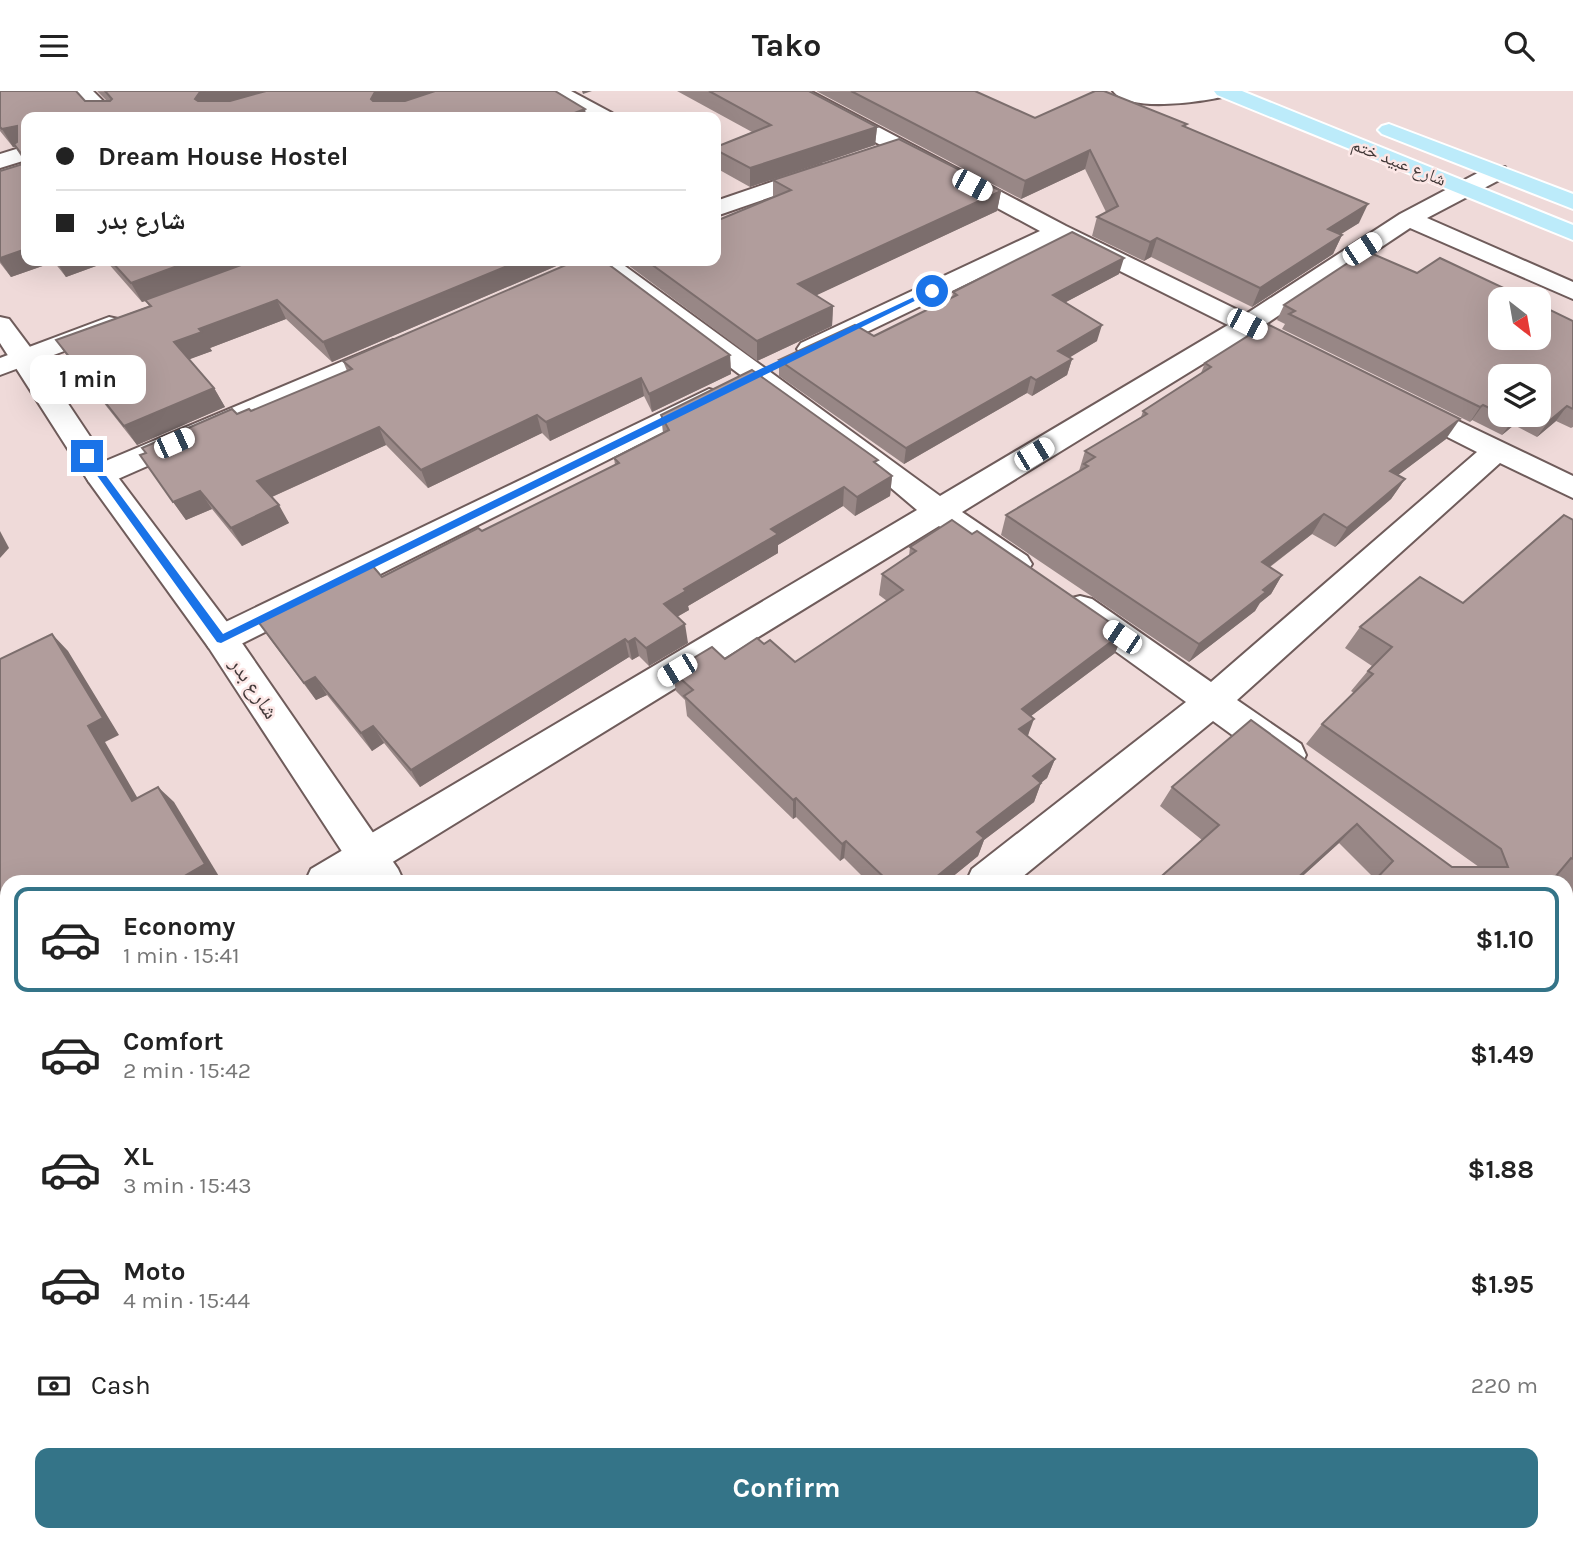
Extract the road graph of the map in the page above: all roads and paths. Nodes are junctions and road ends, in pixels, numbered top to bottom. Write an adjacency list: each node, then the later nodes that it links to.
1 (81, 91): 6 (street)
2 (556, 91): 7 (street)
3 (795, 91): 9 (street)
4 (1123, 91): 5 (street)
5 (1224, 91): 16 (main road, شارع عبيد ختم)
6 (104, 112)
7 (596, 112)
8 (1366, 121): 14 (main road, شارع عبيد ختم)
9 (900, 147): 11 (street); 21 (street)
10 (21, 155): 12 (street)
11 (875, 155)
12 (0, 161)
13 (838, 167): 17 (street)
14 (1497, 172): 16 (street); 18 (main road, شارع عبيد ختم)
15 (721, 187): 17 (street)
16 (1466, 190): 20 (street); 22 (main road, شارع عبيد ختم)
17 (739, 199): 19 (street)
18 (1573, 202)
19 (721, 207)
20 (1408, 219): 24 (street); 26 (street)
21 (1058, 231): 26 (street); 31 (street)
22 (1573, 233)
23 (597, 266): 31 (street)
24 (1573, 291)
25 (136, 316): 30 (street)
26 (1247, 324): 29 (street); 36 (street)
27 (0, 325): 30 (street, شارع بدر)
28 (417, 338): 34 (street)
29 (1282, 342)
30 (12, 362): 34 (street, شارع بدر)
31 (755, 375): 36 (street); 37 (street)
32 (1390, 396): 33 (street)
33 (1497, 450): 35 (street); 38 (street)
34 (100, 475): 37 (street, شارع بدر)
35 (1573, 488)
36 (939, 511): 38 (street); 40 (street)
37 (221, 639): 40 (street, شارع بدر)
38 (1214, 700): 39 (street); 42 (street)
39 (1313, 772)
40 (376, 869): 41 (street)
41 (352, 875)
42 (995, 875)

